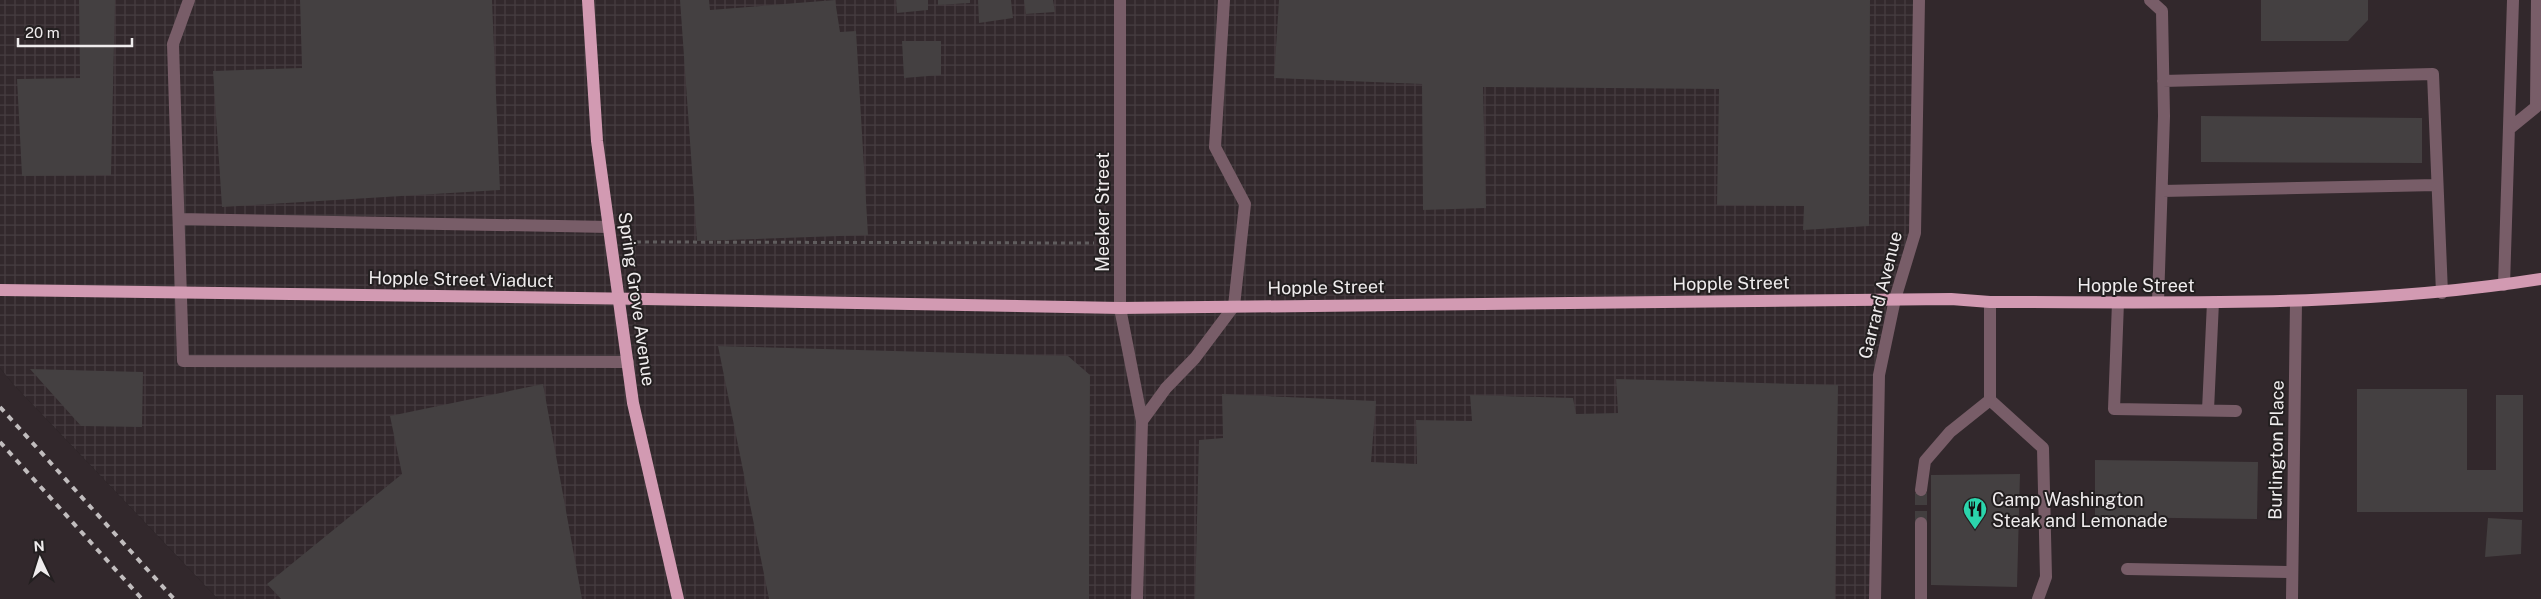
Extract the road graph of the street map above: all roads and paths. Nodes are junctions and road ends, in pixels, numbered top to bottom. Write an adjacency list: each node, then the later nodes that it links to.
1 (189, 0): 13 (street)
2 (588, 0): 14 (main road, Spring Grove Avenue)
3 (1120, 0): 29 (street, Meeker Street)
4 (1224, 0): 28 (street)
5 (1919, 0): 21 (street, Garrard Avenue)
6 (2150, 0): 9 (street)
7 (2512, 0): 10 (street)
8 (2537, 0): 10 (street)
9 (2163, 81): 11 (street); 12 (street)
10 (2509, 129): 18 (street)
11 (2436, 185): 12 (street); 20 (street)
12 (2162, 191): 25 (street)
13 (179, 219): 14 (street); 30 (street)
14 (609, 227): 15 (main road, Spring Grove Avenue)
15 (612, 242): 16 (path); 30 (main road, Spring Grove Avenue)
16 (1071, 242)
17 (2541, 280): 18 (main road, Hopple Street)
18 (2504, 285): 20 (main road, Hopple Street)
19 (0, 290): 22 (main road, Hopple Street Viaduct, bridge)
20 (2442, 293): 27 (main road, Hopple Street)
21 (1895, 300): 23 (main road, Hopple Street); 28 (main road, Hopple Street); 41 (street, Garrard Avenue)
22 (921, 302): 29 (main road, Hopple Street)
23 (1990, 302): 24 (main road, Hopple Street); 31 (street)
24 (2118, 302): 25 (main road, Hopple Street); 32 (street)
25 (2158, 302): 26 (main road, Hopple Street)
26 (2214, 302): 27 (main road, Hopple Street); 32 (street)
27 (2296, 302): 38 (street, Burlington Place)
28 (1234, 306): 29 (main road, Hopple Street); 34 (street)
29 (1120, 308): 34 (street, Meeker Street)
30 (628, 362): 39 (main road, Spring Grove Avenue)
31 (1990, 400): 35 (street); 43 (street)
32 (2208, 410): 33 (street)
33 (2236, 411)
34 (1142, 421): 40 (street, Meeker Street)
35 (1922, 490)
36 (1921, 523): 42 (street)
37 (2127, 569): 38 (street)
38 (2292, 572): 44 (street, Burlington Place)
39 (678, 599)
40 (1137, 599)
41 (1875, 599)
42 (1921, 599)
43 (2038, 599)
44 (2292, 599)

